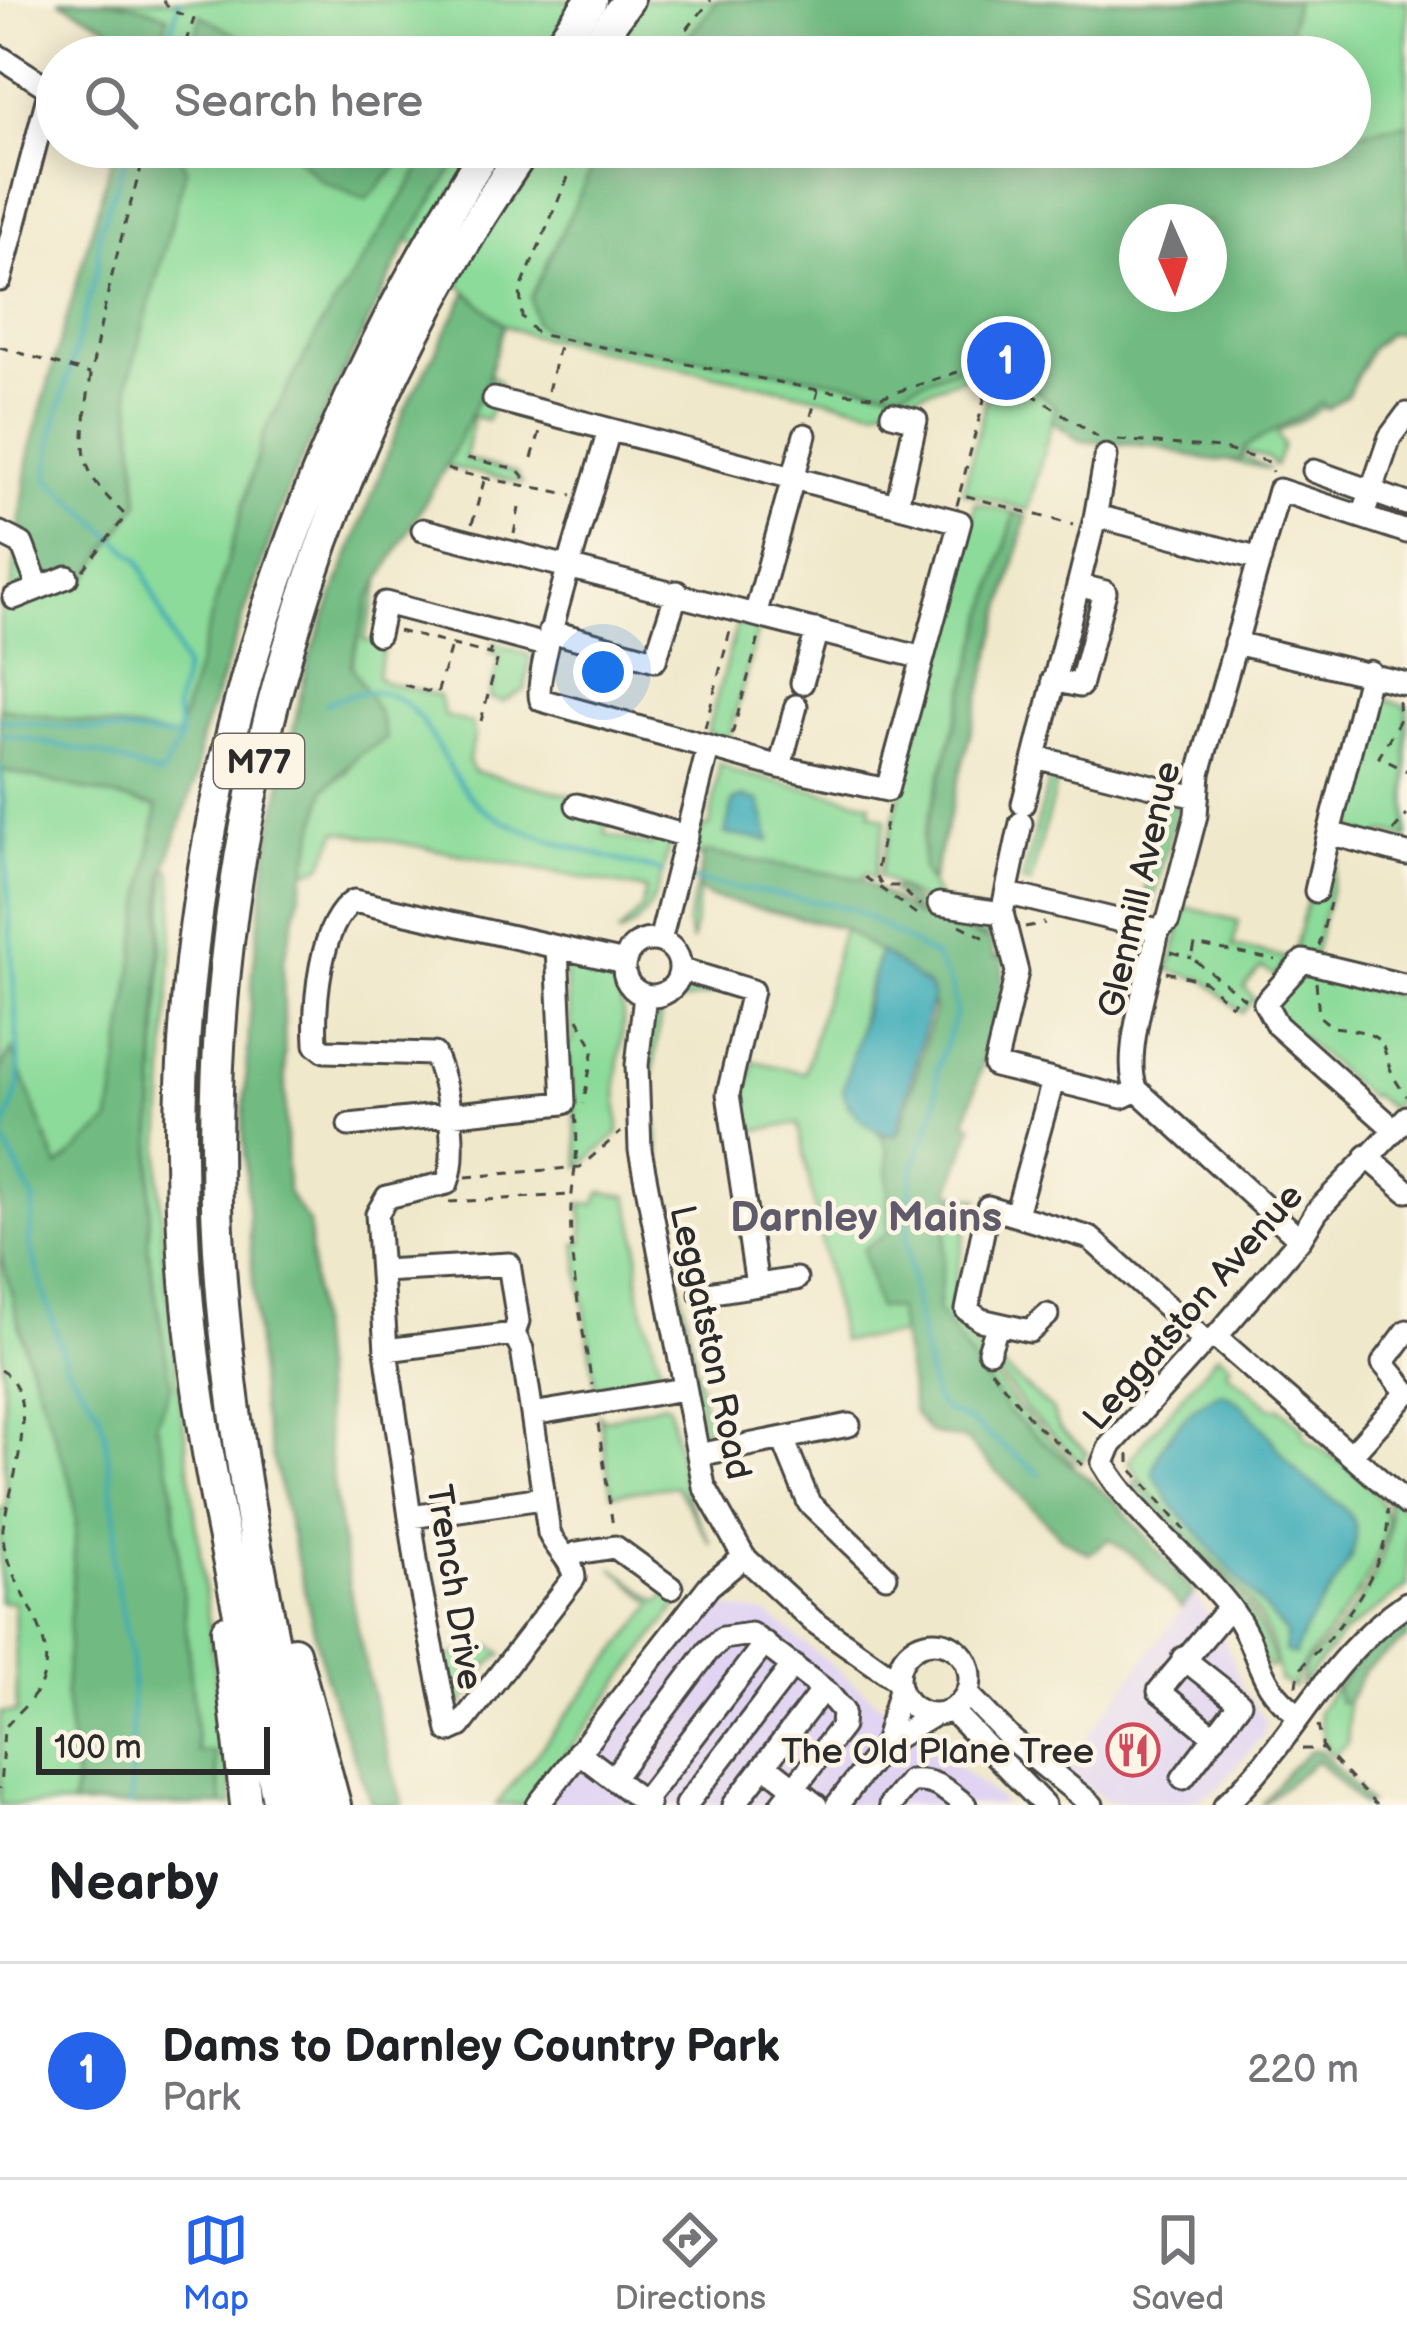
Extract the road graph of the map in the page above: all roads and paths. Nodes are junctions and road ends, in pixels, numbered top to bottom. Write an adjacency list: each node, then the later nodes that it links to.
1 (163, 0): 5 (path)
2 (591, 0): 6 (highway)
3 (628, 0): 7 (highway)
4 (710, 0): 8 (path)
5 (188, 36)
6 (565, 36)
7 (602, 36)
8 (681, 36)
9 (0, 57): 10 (street)
10 (36, 80)
11 (36, 142): 16 (street)
12 (141, 168): 20 (path)
13 (475, 168): 134 (highway, M77)
14 (513, 168): 136 (highway, M77)
15 (572, 168): 17 (path)
16 (0, 280)
17 (560, 340): 21 (path); 23 (path)
18 (0, 347): 20 (path)
19 (992, 370): 21 (path); 28 (path); 38 (path)
20 (94, 375): 53 (path)
21 (818, 390): 27 (path)
22 (494, 399): 23 (street)
23 (542, 412): 26 (street); 30 (path)
24 (892, 414): 41 (street)
25 (1407, 414): 37 (street)
26 (609, 430): 33 (street); 39 (street)
27 (805, 435): 33 (street)
28 (1107, 445): 36 (path); 45 (street)
29 (467, 458): 35 (path)
30 (532, 458)
31 (447, 469): 34 (path)
32 (1314, 472): 37 (street)
33 (793, 477): 41 (street); 57 (street)
34 (484, 479): 35 (path); 49 (path)
35 (530, 484): 39 (path)
36 (1279, 490): 43 (street); 51 (street, Glenmill Avenue)
37 (1372, 491): 40 (street); 43 (street)
38 (960, 494): 44 (path); 45 (path)
39 (591, 500): 52 (street)
40 (1407, 504)
41 (897, 505): 44 (street)
42 (519, 508): 50 (path)
43 (1363, 516): 48 (street)
44 (959, 522): 64 (street)
45 (1094, 524): 51 (street); 74 (street)
46 (423, 530): 49 (street)
47 (0, 532): 54 (street)
48 (1407, 532)
49 (467, 542): 50 (street)
50 (510, 553): 52 (street)
51 (1260, 559): 62 (street, Glenmill Avenue)
52 (573, 568): 55 (street); 60 (street)
53 (67, 577): 54 (street)
54 (38, 586): 56 (street)
55 (677, 592): 57 (street); 60 (street)
56 (14, 598)
57 (752, 612): 58 (street); 73 (path); 73 (path)
58 (817, 629): 64 (street); 66 (street)
59 (379, 630): 61 (street); 63 (path)
60 (548, 638): 61 (street); 73 (street)
61 (492, 643): 63 (path); 70 (path)
62 (1235, 643): 65 (street); 78 (street, Glenmill Avenue)
63 (451, 644): 67 (path)
64 (923, 658): 77 (street)
65 (1370, 672): 68 (street); 80 (street)
66 (802, 683)
67 (404, 685)
68 (1403, 692): 71 (path)
69 (796, 706): 75 (street)
70 (481, 721)
71 (1398, 722): 72 (path); 76 (path)
72 (1407, 727)
73 (712, 749): 75 (street); 81 (street)
74 (1035, 757): 78 (street); 87 (street)
75 (780, 767): 77 (street)
76 (1407, 771)
77 (887, 790): 84 (path)
78 (1196, 797): 92 (street, Glenmill Avenue)
79 (577, 806): 81 (street)
80 (1329, 833): 82 (street); 85 (street)
81 (687, 836): 90 (street)
82 (1407, 854)
83 (865, 878): 84 (path)
84 (883, 886): 86 (path); 86 (path)
85 (1316, 891)
86 (931, 912): 87 (street)
87 (1006, 913): 88 (path); 89 (path); 92 (street); 103 (street)
88 (955, 922)
89 (1051, 922)
90 (660, 941): 94 (street); 97 (street)
91 (557, 947): 94 (street); 102 (street); 107 (street)
92 (1154, 948): 93 (path); 100 (path); 104 (street, Glenmill Avenue)
93 (1192, 958): 96 (path); 100 (path)
94 (625, 962): 99 (street)
95 (1320, 963): 96 (street); 98 (street); 105 (path)
96 (1295, 964): 101 (street)
97 (680, 969): 99 (street); 121 (street)
98 (1407, 986)
99 (645, 995): 110 (street, Leggatston Road)
100 (1240, 995): 101 (path)
101 (1266, 1013): 108 (street)
102 (561, 1015): 106 (street); 106 (path)
103 (1053, 1082): 104 (street); 116 (street)
104 (1136, 1090): 117 (street)
105 (1407, 1096)
106 (570, 1110): 107 (street); 112 (path)
107 (447, 1114): 109 (street); 113 (street)
108 (1401, 1123): 111 (street, Leggatston Avenue)
109 (349, 1125)
110 (638, 1128): 112 (path); 131 (street, Leggatston Road)
111 (1366, 1156): 114 (street); 117 (street, Leggatston Avenue)
112 (580, 1167): 113 (path); 115 (path)
113 (442, 1186): 115 (path); 119 (street, Trench Drive)
114 (1407, 1192)
115 (573, 1196): 118 (path)
116 (1016, 1214): 124 (street); 127 (street)
117 (1300, 1239): 127 (street, Leggatston Avenue)
118 (572, 1246)
119 (382, 1271): 126 (street); 128 (street, Trench Drive)
120 (796, 1279): 121 (street)
121 (757, 1285): 122 (street)
122 (701, 1294)
123 (1047, 1315): 124 (street)
124 (1007, 1326): 129 (street)
125 (1407, 1330): 132 (street)
126 (514, 1334): 128 (street); 133 (street)
127 (1211, 1339): 140 (street); 150 (street, Leggatston Avenue)
128 (386, 1350): 143 (street, Trench Drive)
129 (989, 1351)
130 (0, 1370): 161 (path)
131 (684, 1389): 133 (street); 139 (street, Leggatston Road)
132 (1407, 1392): 140 (street)
133 (532, 1414): 141 (street)
134 (202, 1415): 173 (highway, M77); 174 (highway, M77)
135 (849, 1425): 137 (street)
136 (237, 1432): 175 (highway, M77); 176 (highway, M77)
137 (783, 1439): 139 (street); 147 (street)
138 (1129, 1454): 144 (path)
139 (698, 1455): 145 (street, Leggatston Road)
140 (1351, 1455): 142 (street)
141 (542, 1498): 143 (street); 146 (street)
142 (1396, 1504): 159 (path)
143 (411, 1517): 146 (street, Trench Drive)
144 (1186, 1532)
145 (744, 1557): 152 (street, Leggatston Road); 165 (street)
146 (568, 1561): 148 (street)
147 (886, 1576)
148 (670, 1588)
149 (1407, 1603): 159 (street)
150 (1229, 1607): 154 (street); 159 (street, Leggatston Avenue)
151 (765, 1642): 155 (street); 167 (street); 172 (street)
152 (850, 1643): 153 (street); 156 (street, Leggatston Road)
153 (908, 1652): 156 (street); 158 (street)
154 (1184, 1658): 162 (street); 162 (street)
155 (793, 1665): 157 (street); 178 (street)
156 (899, 1685): 160 (street); 163 (street)
157 (823, 1689): 166 (street); 171 (street)
158 (967, 1693): 160 (street); 185 (street)
159 (1302, 1708): 164 (street)
160 (943, 1712): 163 (street); 184 (street)
161 (3, 1725): 169 (path)
162 (1215, 1737): 168 (street)
163 (885, 1744): 181 (street)
164 (1276, 1749): 186 (street); 187 (path)
165 (578, 1752): 167 (street); 177 (street)
166 (766, 1766): 171 (street); 179 (street)
167 (613, 1778): 172 (street)
168 (1183, 1778)
169 (0, 1789)
170 (936, 1796): 182 (street); 183 (street)
171 (788, 1797): 180 (street)
172 (646, 1803)
173 (246, 1805)
174 (279, 1805)
175 (306, 1805)
176 (335, 1805)
177 (538, 1805)
178 (686, 1805)
179 (734, 1805)
180 (816, 1805)
181 (837, 1805)
182 (890, 1805)
183 (965, 1805)
184 (1043, 1805)
185 (1092, 1805)
186 (1225, 1805)
187 (1376, 1805)

